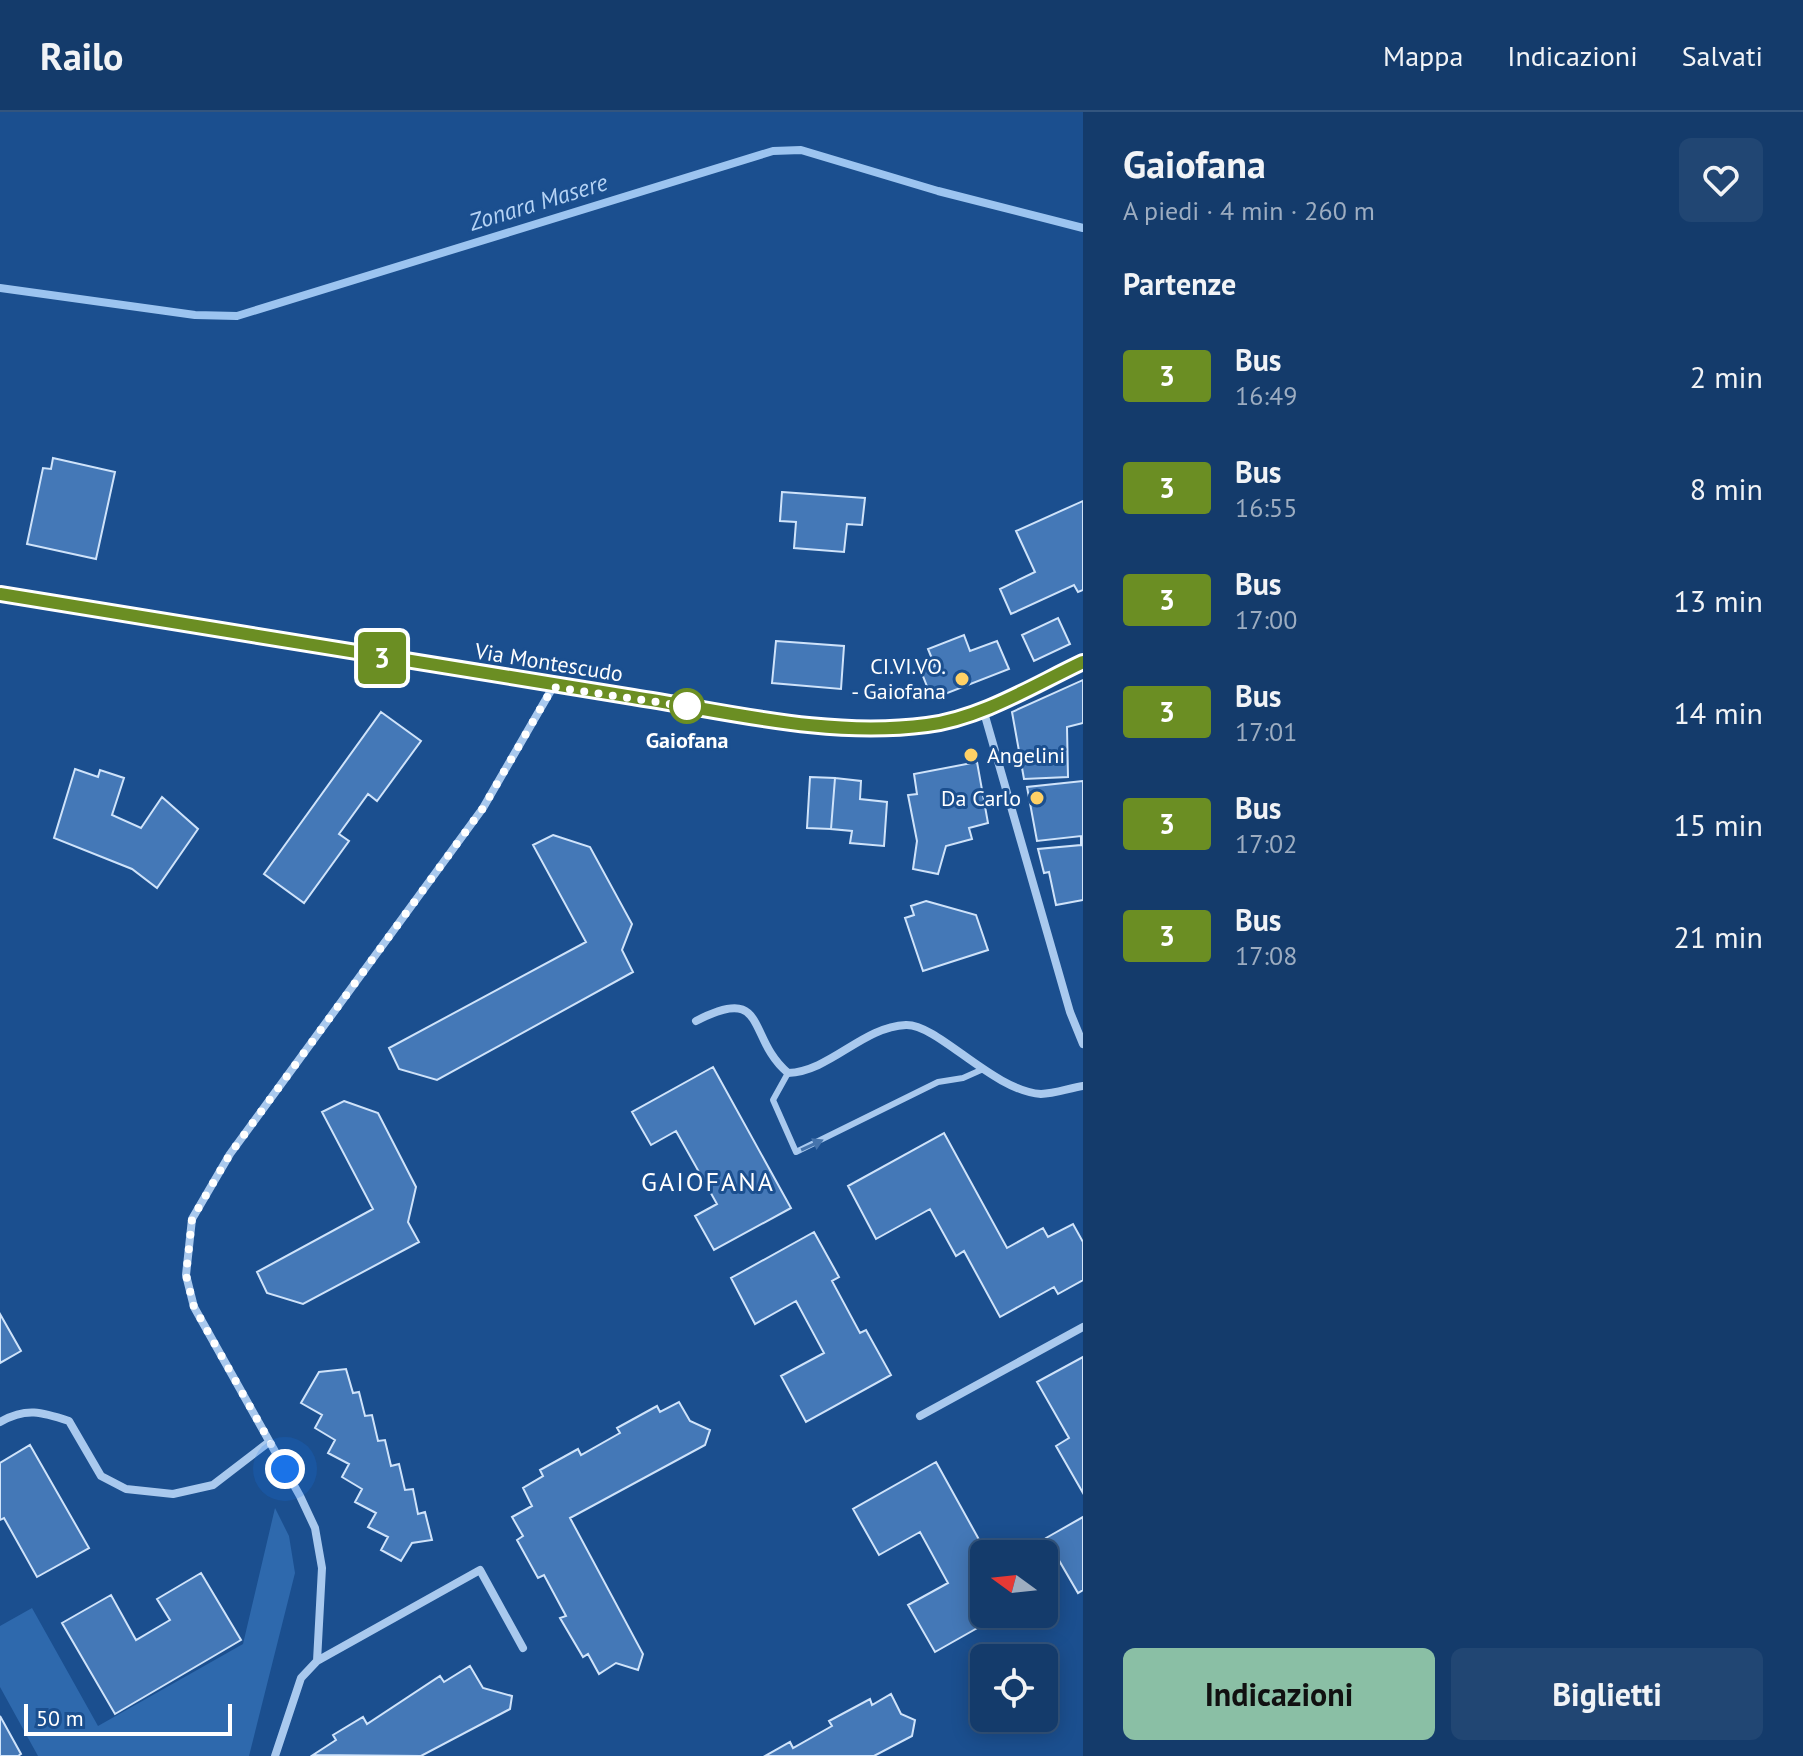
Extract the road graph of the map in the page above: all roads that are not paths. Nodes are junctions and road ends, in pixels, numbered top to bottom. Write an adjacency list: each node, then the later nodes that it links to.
1 (0, 593): 3 (street, Via Montescudo)
2 (1083, 662): 4 (street, Via Montescudo)
3 (553, 687): 4 (street, Via Montescudo); 13 (street)
4 (983, 709): 6 (street)
5 (696, 1021): 8 (street)
6 (1083, 1044)
7 (981, 1070): 8 (street); 8 (lane, one-way to 7); 9 (street)
8 (788, 1073)
9 (1083, 1086)
10 (1083, 1327): 11 (street)
11 (920, 1416)
12 (0, 1422): 13 (street)
13 (269, 1442): 15 (street)
14 (523, 1648): 15 (street)
15 (317, 1661): 16 (street)
16 (275, 1756)

